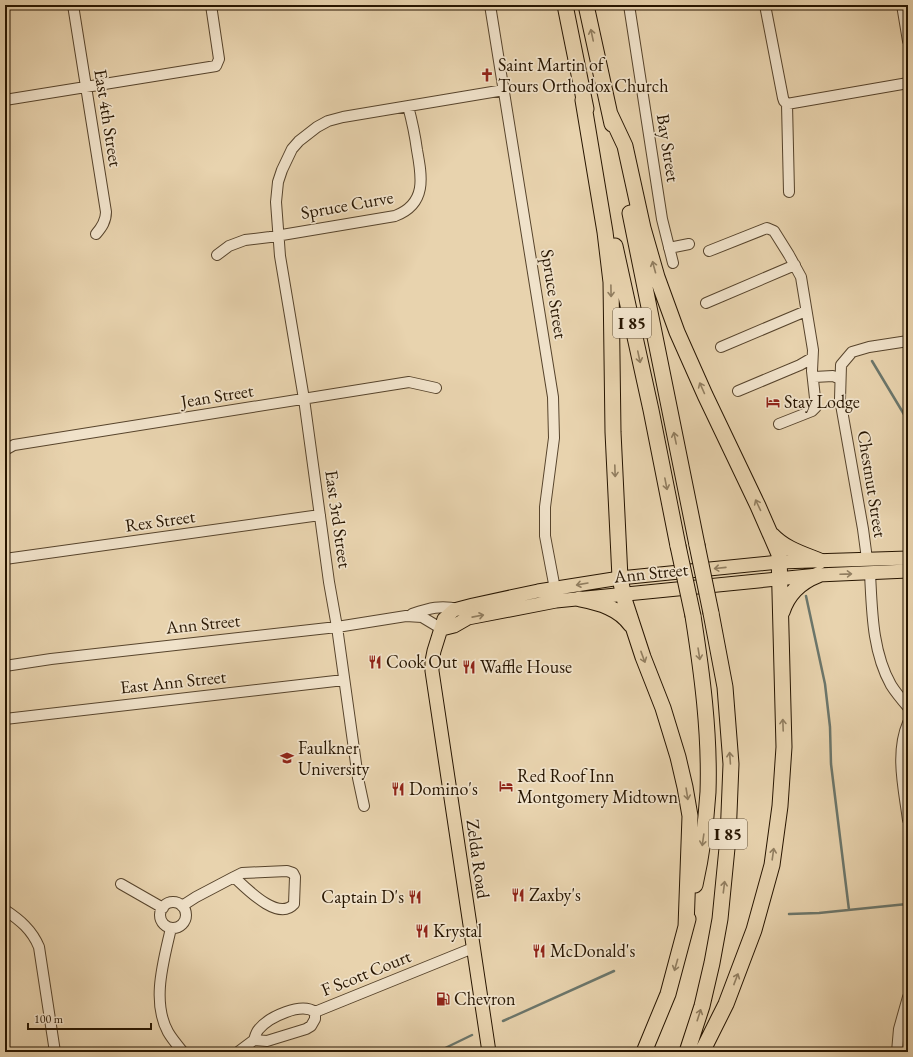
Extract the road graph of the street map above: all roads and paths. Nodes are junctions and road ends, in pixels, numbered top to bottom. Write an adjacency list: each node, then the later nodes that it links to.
1 (74, 5): 11 (street, East 4th Street)
2 (211, 5): 11 (street)
3 (490, 5): 12 (street, Spruce Street)
4 (565, 5): 14 (highway, I 85)
5 (586, 5): 17 (highway, I 85, one-way to 5)
6 (629, 5): 22 (street, Bay Street)
7 (765, 5): 15 (street)
8 (902, 5): 9 (street)
9 (908, 41)
10 (908, 83): 15 (street)
11 (86, 87): 13 (street); 19 (street, East 4th Street)
12 (504, 90): 16 (street, Spruce Curve); 50 (street, Spruce Street)
13 (5, 100)
14 (584, 100): 48 (highway, one-way to 48); 71 (highway, I 85, one-way to 71, bridge)
15 (787, 104): 18 (street)
16 (408, 106): 20 (street, Spruce Curve); 20 (street, Spruce Curve)
17 (610, 114): 40 (highway, one-way to 17); 82 (highway, I 85, one-way to 17, bridge)
18 (789, 192)
19 (96, 234)
20 (279, 235): 24 (street, Spruce Curve); 36 (street, East 3rd Street)
21 (689, 244): 22 (street)
22 (669, 248): 25 (street, Bay Street)
23 (709, 251): 26 (street)
24 (217, 255)
25 (673, 262)
26 (795, 265): 27 (street); 28 (street)
27 (706, 303)
28 (806, 311): 30 (street); 31 (street)
29 (908, 341): 33 (street, Chestnut Street)
30 (721, 347)
31 (812, 358): 32 (street); 35 (street)
32 (814, 377): 33 (street); 37 (street)
33 (840, 379): 43 (street, Chestnut Street)
34 (436, 388): 36 (street, Jean Street)
35 (738, 391)
36 (304, 399): 38 (street, Jean Street); 39 (street, East 3rd Street)
37 (779, 424)
38 (5, 450)
39 (320, 515): 42 (street, Rex Street); 56 (street, East 3rd Street)
40 (768, 529): 44 (highway); 45 (highway)
41 (908, 558): 43 (main road, Ann Street)
42 (5, 559)
43 (867, 559): 45 (main road, Ann Street)
44 (779, 562): 45 (main road, Ann Street); 48 (main road, Ann Street, one-way to 48); 49 (highway)
45 (819, 568): 47 (main road, Ann Street, one-way to 47); 49 (main road, Ann Street); 55 (highway)
46 (908, 571): 47 (main road, Ann Street)
47 (870, 573): 61 (street)
48 (620, 578): 50 (main road, Ann Street, one-way to 50); 51 (highway)
49 (779, 578): 51 (main road, Ann Street); 55 (highway)
50 (555, 588): 53 (main road, Ann Street)
51 (623, 594): 52 (main road, Ann Street); 58 (highway)
52 (580, 598): 57 (main road, Ann Street, one-way to 52); 58 (highway)
53 (459, 609): 54 (street, Ann Street); 57 (main road, Zelda Road)
54 (405, 616): 56 (street, Ann Street); 57 (street, Ann Street)
55 (780, 617): 83 (highway, one-way to 55)
56 (337, 627): 59 (street, Ann Street); 60 (street, East 3rd Street)
57 (442, 629): 73 (main road, Zelda Road)
58 (634, 629): 71 (highway, one-way to 71)
59 (5, 666)
60 (344, 680): 62 (street, East Ann Street); 64 (street, East 3rd Street)
61 (908, 707)
62 (5, 719)
63 (908, 723): 65 (street)
64 (364, 806)
65 (908, 820)
66 (234, 877): 66 (street); 68 (street)
67 (121, 884): 69 (street)
68 (182, 906): 69 (street); 72 (street)
69 (163, 908): 72 (street)
70 (5, 910): 77 (street)
71 (686, 927): 81 (highway, I 85, one-way to 81)
72 (171, 928): 78 (street)
73 (473, 948): 75 (street, F Scott Court); 80 (main road, Zelda Road)
74 (908, 997): 84 (street)
75 (315, 1012): 76 (street, F Scott Court); 76 (street, F Scott Court)
76 (254, 1040): 79 (street, F Scott Court)
77 (56, 1052)
78 (183, 1052)
79 (238, 1052)
80 (489, 1052)
81 (644, 1052)
82 (687, 1052)
83 (702, 1052)
84 (896, 1052)

